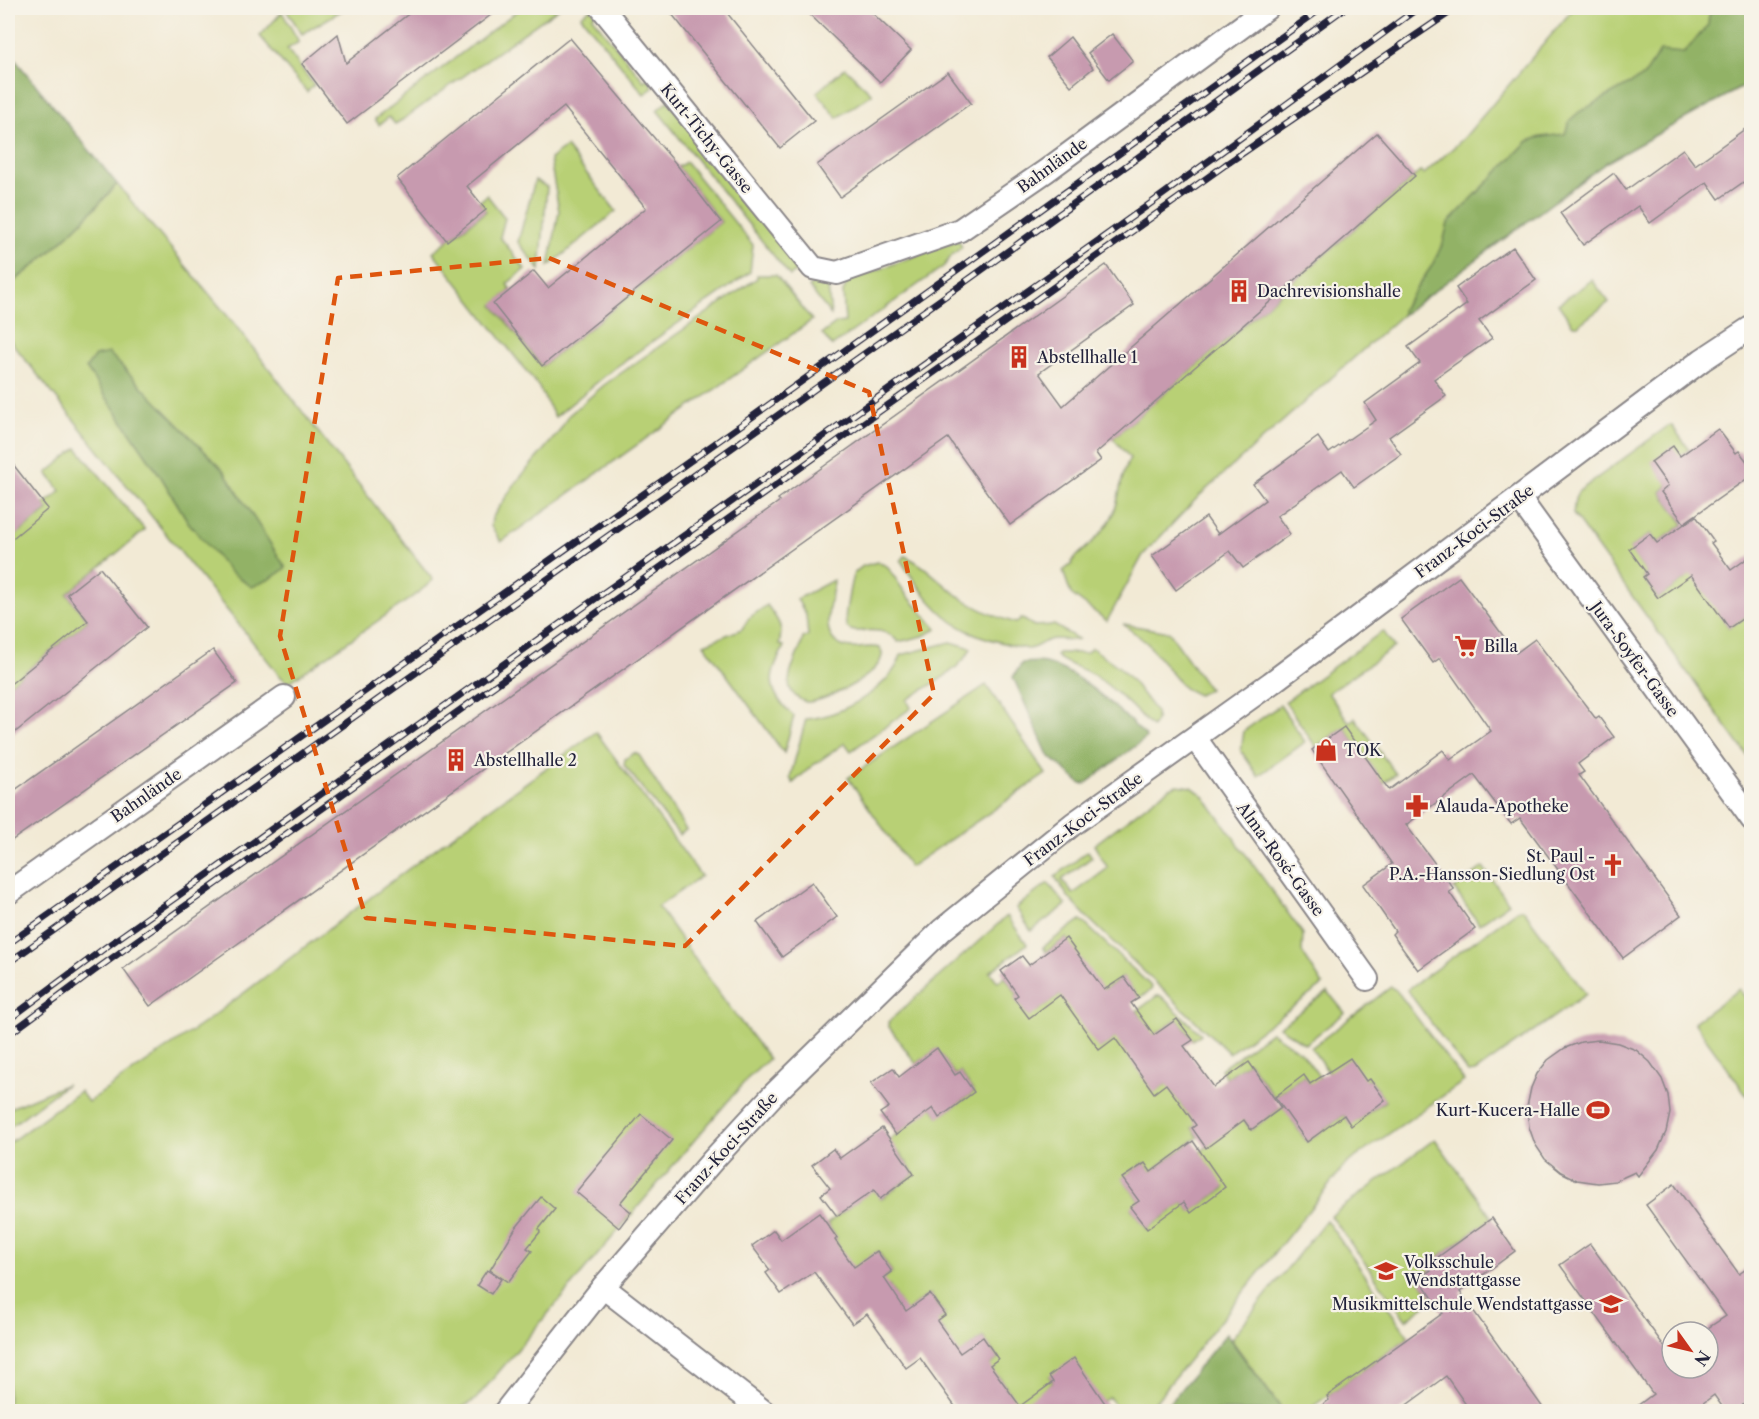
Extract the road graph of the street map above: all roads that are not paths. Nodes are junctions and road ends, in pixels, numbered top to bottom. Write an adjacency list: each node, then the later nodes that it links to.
1 (602, 8): 3 (street, Kurt-Tichy-Gasse)
2 (1267, 8): 3 (street, Bahnlände)
3 (813, 268)
4 (1752, 327): 5 (street, Franz-Koci-Straße)
5 (1519, 498): 7 (street, Franz-Koci-Straße); 8 (street, Jura-Soyfer-Gasse)
6 (284, 698): 9 (street, Bahnlände)
7 (1196, 738): 10 (street, Alma-Rosé-Gasse); 11 (street, Franz-Koci-Straße)
8 (1752, 819)
9 (8, 893)
10 (1367, 980)
11 (603, 1287): 12 (street, Franz-Koci-Straße); 13 (street)
12 (505, 1412)
13 (764, 1412)

